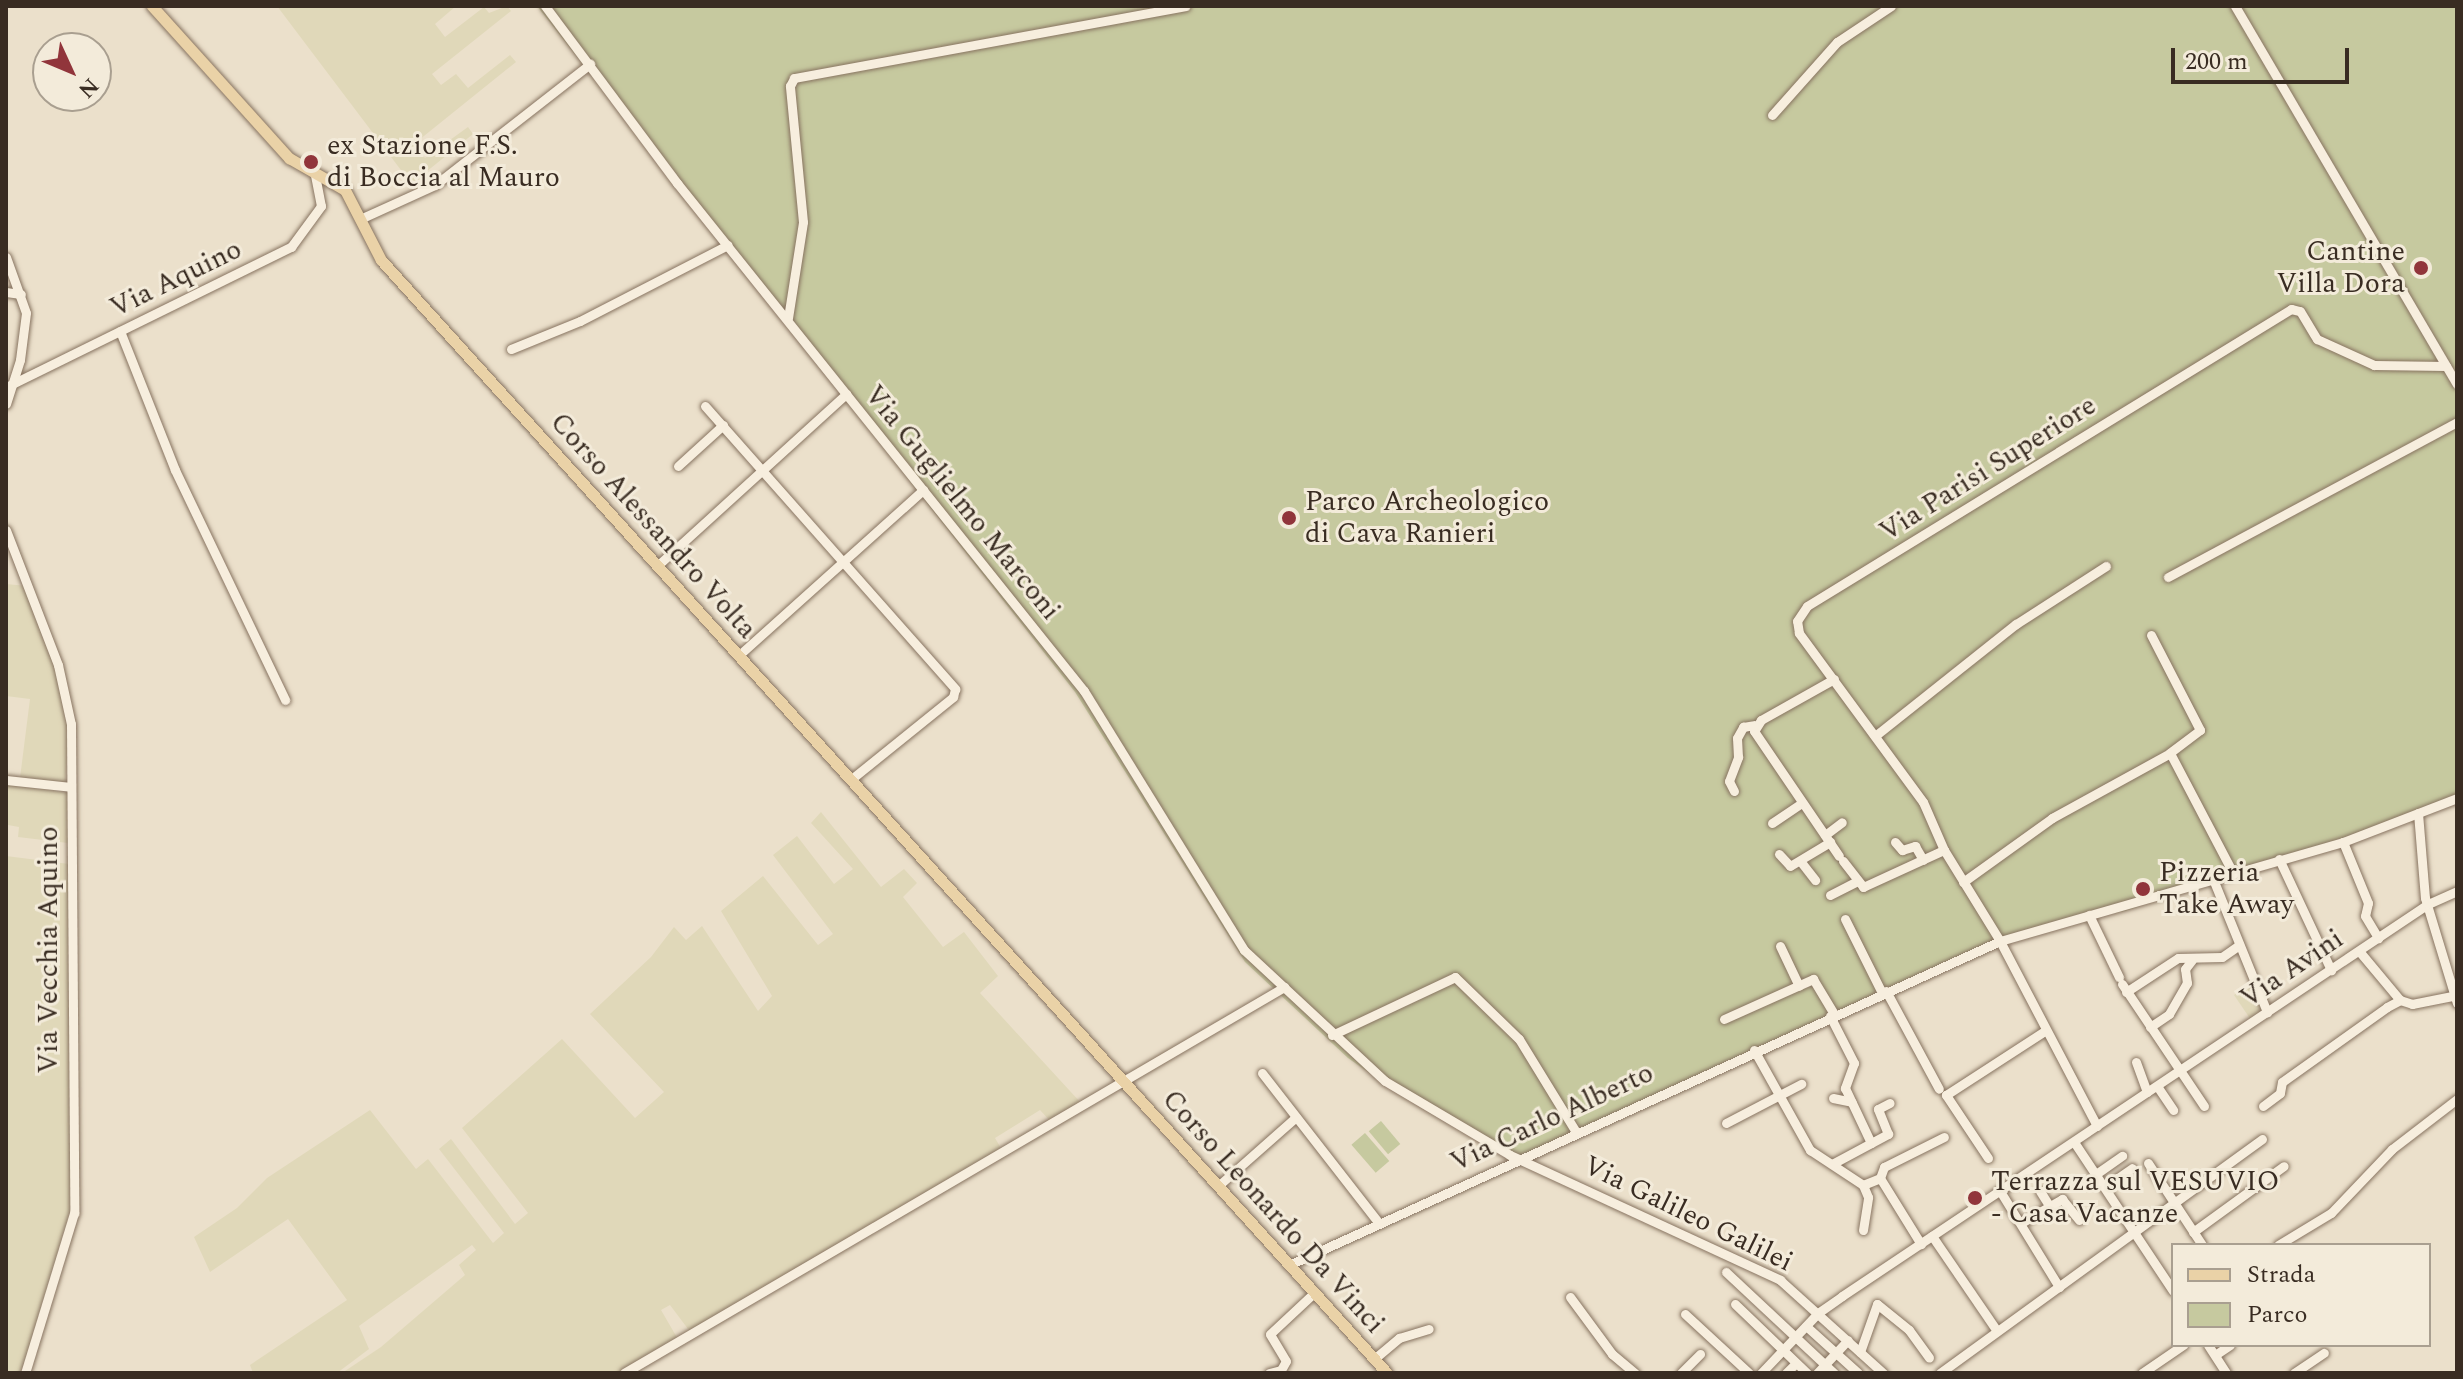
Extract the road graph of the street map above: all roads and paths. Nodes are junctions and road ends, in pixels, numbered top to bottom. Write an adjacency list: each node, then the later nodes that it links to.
1 (152, 6): 8 (main road, Corso Alessandro Volta)
2 (545, 6): 6 (street, Via Guglielmo Marconi)
3 (1185, 6): 14 (street)
4 (1891, 6): 7 (street)
5 (2235, 6): 17 (street)
6 (590, 64): 9 (street); 10 (street, Via Guglielmo Marconi)
7 (1772, 115)
8 (315, 175): 9 (main road, Corso Alessandro Volta); 15 (street, Via Aquino)
9 (360, 219): 30 (main road, Corso Alessandro Volta)
10 (728, 245): 14 (street, Via Guglielmo Marconi); 16 (street)
11 (6, 257): 13 (street)
12 (6, 292): 13 (street)
13 (21, 294): 19 (street)
14 (788, 318): 20 (street, Via Guglielmo Marconi)
15 (120, 331): 19 (street, Via Aquino); 36 (street)
16 (511, 349)
17 (2446, 366): 18 (street); 35 (street, Via Parisi Superiore)
18 (2457, 384)
19 (9, 386): 21 (street)
20 (846, 394): 26 (street); 27 (street, Via Guglielmo Marconi)
21 (6, 404)
22 (705, 406): 24 (street)
23 (2457, 422): 32 (street)
24 (723, 425): 25 (street); 26 (street)
25 (678, 466)
26 (763, 469): 29 (street); 30 (street)
27 (923, 490): 29 (street); 76 (street, Via Guglielmo Marconi)
28 (6, 530): 42 (street, Via Vecchia Aquino)
29 (845, 560): 34 (street); 41 (street)
30 (657, 566): 34 (main road, Corso Alessandro Volta)
31 (2106, 566): 38 (street)
32 (2168, 577)
33 (2151, 635): 39 (street)
34 (738, 656): 41 (main road, Corso Alessandro Volta)
35 (1834, 679): 37 (street); 38 (street, Via Parisi Superiore)
36 (285, 700)
37 (1754, 725): 43 (street); 45 (street)
38 (1875, 736): 52 (street, Via Parisi Superiore)
39 (2170, 753): 57 (street); 61 (street)
40 (6, 780): 42 (street)
41 (850, 780): 90 (main road, Corso Alessandro Volta)
42 (71, 787): 167 (street, Via Vecchia Aquino)
43 (1734, 791)
44 (2457, 798): 46 (street, Via Carlo Alberto)
45 (1802, 803): 48 (street); 49 (street)
46 (2418, 813): 51 (street, Via Carlo Alberto); 64 (street)
47 (1842, 822): 49 (street)
48 (1772, 823)
49 (1827, 838): 56 (street); 60 (street)
50 (1895, 842): 55 (street)
51 (2343, 842): 54 (street, Via Carlo Alberto); 67 (street)
52 (1944, 850): 55 (street); 61 (street, Via Parisi Superiore)
53 (1779, 854): 56 (street)
54 (2279, 859): 57 (street, Via Carlo Alberto); 73 (street)
55 (1923, 860): 60 (street)
56 (1801, 862): 59 (street)
57 (2233, 873): 58 (street, Via Carlo Alberto)
58 (2213, 879): 65 (street, Via Carlo Alberto); 69 (street)
59 (1815, 880)
60 (1857, 881): 63 (street)
61 (1963, 882): 68 (street, Via Parisi Superiore)
62 (2457, 891): 64 (street, Via Avini)
63 (1830, 895)
64 (2428, 904): 67 (street, Via Avini); 79 (street)
65 (2089, 915): 68 (street, Via Carlo Alberto); 74 (street)
66 (1845, 919): 77 (street)
67 (2378, 938): 71 (street, Via Avini)
68 (2000, 941): 77 (street, Via Carlo Alberto); 84 (street, Via Parisi Superiore)
69 (2239, 945): 72 (street); 80 (street)
70 (1780, 946): 75 (street)
71 (2359, 951): 73 (street, Via Avini); 78 (street)
72 (2192, 960): 74 (street); 83 (street)
73 (2331, 970): 80 (street, Via Avini)
74 (2122, 984): 83 (street)
75 (1799, 986): 81 (street); 82 (street)
76 (1284, 987): 85 (street, Via Guglielmo Marconi); 90 (street)
77 (1884, 992): 81 (street, Via Carlo Alberto); 93 (street)
78 (2400, 1000): 79 (street); 101 (street)
79 (2455, 1000)
80 (2267, 1012): 88 (street, Via Avini)
81 (1832, 1015): 86 (street, Via Carlo Alberto); 98 (street)
82 (1724, 1019)
83 (2150, 1027): 88 (street)
84 (2046, 1030): 105 (street, Via Parisi Superiore); 113 (street)
85 (1332, 1035): 106 (street); 112 (street, Via Galileo Galilei)
86 (1754, 1050): 95 (street); 106 (street, Via Carlo Alberto)
87 (2136, 1062): 94 (street)
88 (2179, 1071): 92 (street, Via Avini); 100 (street)
89 (1262, 1073): 103 (street)
90 (1123, 1082): 123 (main road, Corso Leonardo Da Vinci); 168 (street)
91 (1801, 1084): 95 (street)
92 (2157, 1086): 94 (street, Via Avini); 102 (street)
93 (1939, 1089)
94 (2147, 1092): 105 (street, Via Avini)
95 (1778, 1093): 104 (street); 115 (street)
96 (1833, 1098): 98 (street)
97 (2457, 1099): 137 (street)
98 (1852, 1102): 110 (street)
99 (1890, 1103): 110 (street)
100 (2204, 1106)
101 (2263, 1106)
102 (2173, 1110)
103 (1296, 1117): 123 (street); 131 (street)
104 (1726, 1123)
105 (2097, 1126): 109 (street, Via Avini)
106 (1576, 1132): 112 (street, Via Carlo Alberto)
107 (1944, 1137): 121 (street)
108 (2262, 1139): 127 (street)
109 (2074, 1142): 120 (street); 125 (street, Via Avini)
110 (1871, 1143): 115 (street)
111 (2122, 1156): 120 (street)
112 (1518, 1158): 131 (street, Via Carlo Alberto); 146 (street, Via Galileo Galilei)
113 (1988, 1158)
114 (2148, 1163): 127 (street)
115 (1832, 1164): 119 (street)
116 (2284, 1166): 133 (street)
117 (1862, 1167): 119 (street)
118 (2132, 1168): 124 (street)
119 (1847, 1170): 122 (street)
120 (2096, 1174): 124 (street)
121 (1880, 1178): 122 (street); 138 (street)
122 (1863, 1185): 132 (street)
123 (1218, 1186): 139 (main road, Corso Leonardo Da Vinci)
124 (2105, 1187): 134 (street)
125 (2000, 1191): 129 (street); 135 (street, Via Avini)
126 (2040, 1191): 128 (street)
127 (2175, 1204): 133 (street); 134 (street)
128 (2050, 1207): 129 (street); 130 (street)
129 (2019, 1220): 141 (street)
130 (2079, 1220)
131 (1378, 1222): 139 (street, Via Carlo Alberto)
132 (1863, 1230)
133 (2193, 1232): 136 (street)
134 (2134, 1233): 141 (street); 142 (street)
135 (1932, 1236): 138 (street, Via Avini); 150 (street)
136 (2201, 1243)
137 (2281, 1243)
138 (1921, 1244): 146 (street, Via Avini)
139 (1289, 1265): 143 (main road, Corso Leonardo Da Vinci)
140 (1726, 1272): 151 (street)
141 (2059, 1287): 150 (street)
142 (2171, 1288)
143 (1314, 1293): 163 (main road, Corso Leonardo Da Vinci); 169 (street)
144 (1570, 1297): 171 (street)
145 (1735, 1304): 156 (street)
146 (1818, 1313): 148 (street, Via Avini); 152 (street, Via Galileo Galilei)
147 (1685, 1314): 173 (street)
148 (1806, 1326): 151 (street, Via Avini); 158 (street)
149 (1429, 1329): 163 (street)
150 (1997, 1331): 180 (street)
151 (1795, 1337): 156 (street, Via Avini); 165 (street)
152 (1848, 1340): 157 (street, Via Galileo Galilei); 158 (street)
153 (2180, 1347): 181 (street)
154 (2209, 1347): 161 (street)
155 (2227, 1347): 161 (street)
156 (1783, 1350): 164 (street); 174 (street, Via Avini)
157 (1860, 1352): 162 (street); 166 (street, Via Galileo Galilei)
158 (1836, 1353): 165 (street); 179 (street)
159 (2324, 1353): 183 (street)
160 (1700, 1354): 172 (street)
161 (2215, 1355): 182 (street)
162 (1929, 1358)
163 (1374, 1359): 170 (main road, Corso Leonardo Da Vinci)
164 (1796, 1363): 175 (street); 176 (street)
165 (1825, 1365): 177 (street); 178 (street)
166 (1878, 1371)
167 (25, 1373)
168 (624, 1373)
169 (1269, 1373)
170 (1387, 1373)
171 (1635, 1373)
172 (1681, 1373)
173 (1749, 1373)
174 (1761, 1373)
175 (1786, 1373)
176 (1807, 1373)
177 (1817, 1373)
178 (1834, 1373)
179 (1858, 1373)
180 (1940, 1373)
181 (2144, 1373)
182 (2226, 1373)
183 (2294, 1373)

